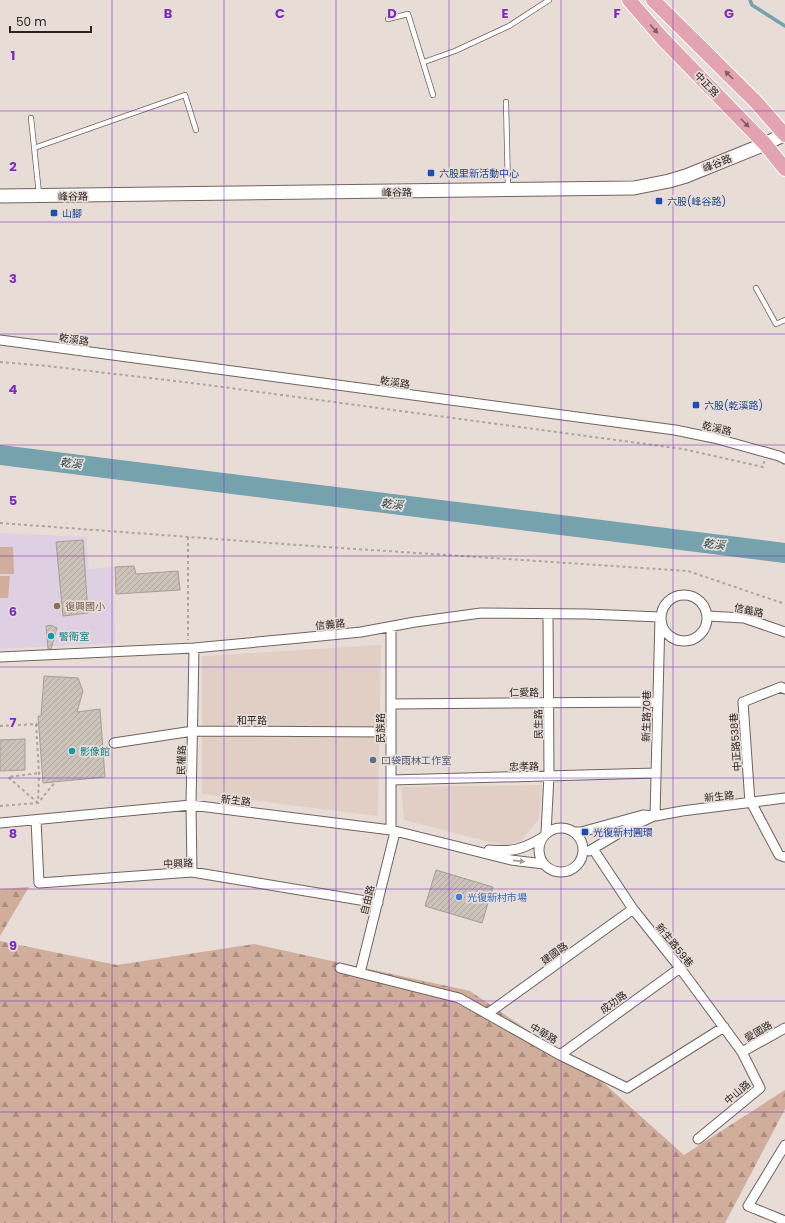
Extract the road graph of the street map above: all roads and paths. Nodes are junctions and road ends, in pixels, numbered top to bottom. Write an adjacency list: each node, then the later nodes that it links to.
1 (549, 0): 5 (lane)
2 (628, 0): 11 (main road, 中正路, one-way to 11)
3 (654, 0): 10 (main road, one-way to 3)
4 (388, 18): 5 (lane)
5 (424, 62): 6 (lane)
6 (433, 95)
7 (506, 102): 14 (lane)
8 (31, 118): 12 (lane)
9 (196, 130): 12 (lane)
10 (785, 134): 11 (street, 峰谷路)
11 (765, 144): 13 (main road, 中正路); 14 (street, 峰谷路)
12 (34, 148): 16 (lane)
13 (785, 169)
14 (508, 190): 16 (street, 峰谷路)
15 (0, 196): 16 (street, 峰谷路)
16 (39, 196)
17 (756, 288): 18 (lane)
18 (785, 320)
19 (0, 340): 21 (street, 乾溪路)
20 (0, 362): 22 (path)
21 (785, 459)
22 (763, 467)
23 (0, 523): 24 (path)
24 (188, 537): 25 (path); 31 (path)
25 (785, 604)
26 (548, 614): 28 (street, 信義路); 29 (street, 信義路); 34 (street, 民生路)
27 (707, 616): 28 (street); 28 (street); 30 (street, 信義路)
28 (660, 617): 35 (street, 新生路70巷)
29 (391, 627): 31 (street, 信義路); 36 (street, 民族路)
30 (785, 632)
31 (191, 648): 32 (street, 信義路); 40 (street, 民權路)
32 (0, 657)
33 (785, 689): 50 (street, 中正路538巷)
34 (549, 702): 35 (street, 仁愛路); 36 (street, 仁愛路); 45 (street, 民生路)
35 (658, 702): 43 (street, 新生路70巷)
36 (391, 704): 41 (street, 民族路)
37 (36, 724): 38 (path); 39 (path); 44 (path)
38 (0, 726)
39 (39, 726)
40 (193, 731): 41 (street, 和平路); 42 (street, 和平路); 52 (street, 民權路)
41 (391, 732): 46 (street, 民族路)
42 (114, 743)
43 (656, 773): 45 (street, 忠孝路); 53 (street, 新生路70巷)
44 (38, 774): 49 (path); 49 (path)
45 (549, 776): 46 (street, 忠孝路); 58 (street, 民生路)
46 (392, 780): 56 (street, 民族路)
47 (56, 781): 49 (path)
48 (785, 798): 50 (street, 新生路)
49 (38, 803): 51 (path)
50 (750, 803): 53 (street, 新生路); 62 (street)
51 (0, 806)
52 (191, 806): 54 (street, 新生路); 56 (street, 新生路); 64 (street, 民權路)
53 (655, 816): 57 (street, 新生路); 60 (street, 新生路)
54 (36, 820): 55 (street, 新生路); 64 (street, 中興路)
55 (0, 823)
56 (393, 831): 59 (street, 新生路); 65 (street, 自由路)
57 (574, 832): 58 (street, 新生路); 61 (street)
58 (544, 836): 59 (street, 新生路); 63 (street)
59 (467, 848): 63 (street, 新生路, one-way to 63)
60 (593, 849): 61 (street, 新生路); 66 (street, 新生路59巷)
61 (582, 854): 63 (street, 新生路)
62 (785, 857)
63 (544, 864)
64 (192, 872): 65 (street, 中興路)
65 (378, 903): 69 (street, 自由路)
66 (633, 909): 68 (street, 新生路59巷); 70 (street, 建國路)
67 (340, 968): 69 (street, 中華路)
68 (680, 968): 71 (street, 新生路59巷); 74 (street, 成功路)
69 (360, 973): 70 (street, 中華路)
70 (487, 1014): 74 (street, 中華路)
71 (724, 1027): 73 (street, 新生路59巷); 74 (street, 中華路)
72 (785, 1028): 73 (street, 愛國路)
73 (742, 1052): 75 (street, 中山路)
74 (560, 1055)
75 (698, 1139)
76 (785, 1146): 77 (street)
77 (785, 1220)

